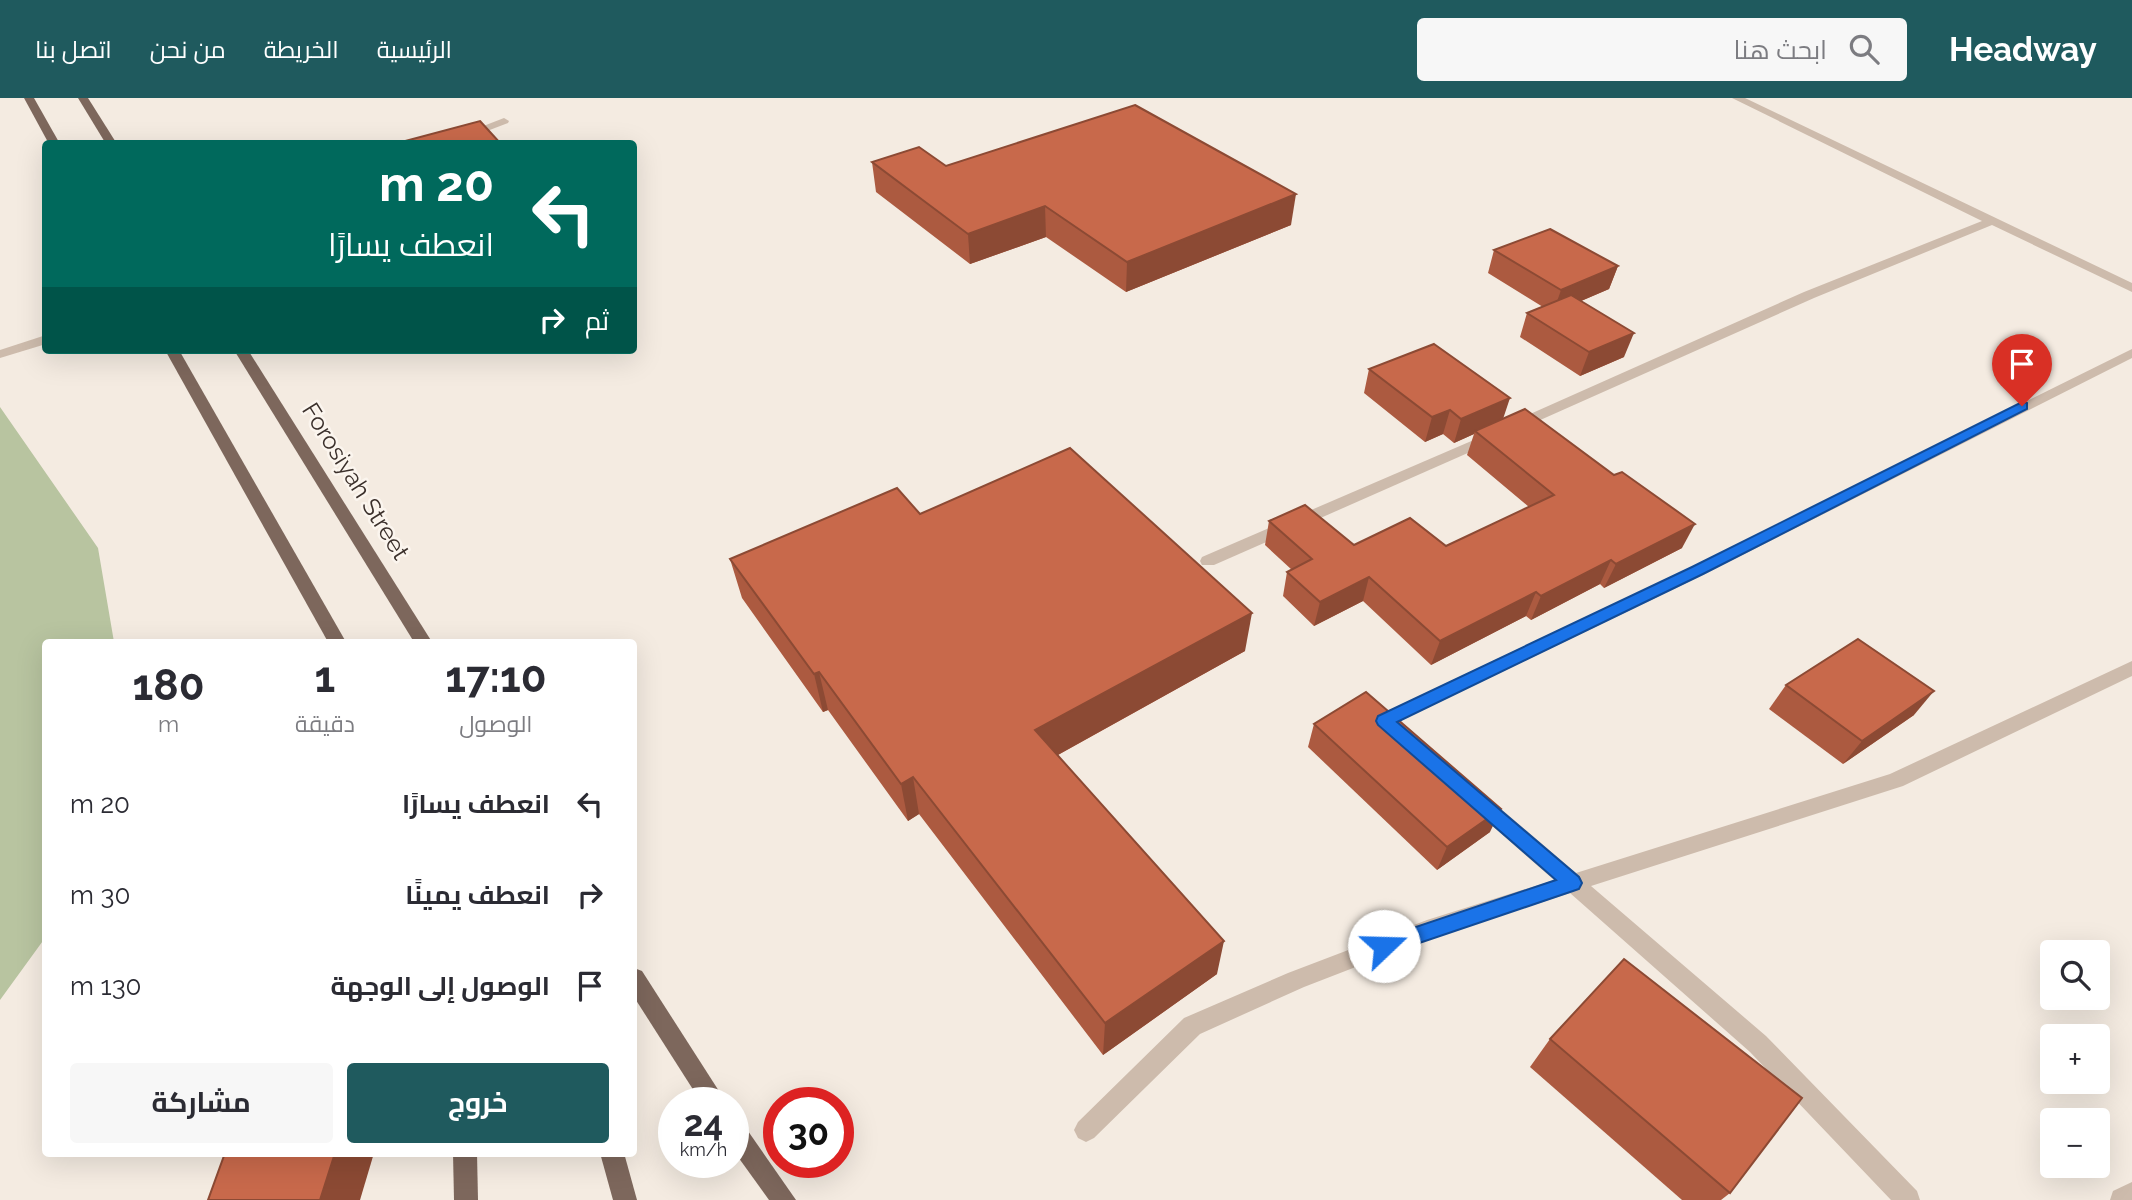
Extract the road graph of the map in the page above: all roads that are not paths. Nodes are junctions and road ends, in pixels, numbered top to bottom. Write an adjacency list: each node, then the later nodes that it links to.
1 (29, 98): 5 (main road)
2 (83, 98): 6 (main road)
3 (1737, 98): 8 (street)
4 (504, 121): 7 (street)
5 (53, 140)
6 (109, 140)
7 (453, 140)
8 (1994, 220): 9 (street); 15 (street)
9 (2132, 288)
10 (42, 340): 11 (street)
11 (0, 354)
12 (174, 354): 16 (main road)
13 (244, 354): 17 (main road, Forosiyah Street)
14 (2132, 354): 19 (street)
15 (1208, 561)
16 (335, 639)
17 (422, 639)
18 (2132, 667): 21 (street)
19 (1405, 739)
20 (1468, 793): 21 (street)
21 (1573, 883): 24 (street); 32 (street)
22 (637, 983): 23 (main road)
23 (704, 1087)
24 (1086, 1130)
25 (749, 1151): 31 (main road)
26 (465, 1157): 29 (main road)
27 (613, 1157): 30 (main road)
28 (2132, 1194): 33 (street)
29 (466, 1200)
30 (625, 1200)
31 (784, 1200)
32 (1908, 1200)
33 (2122, 1200)

